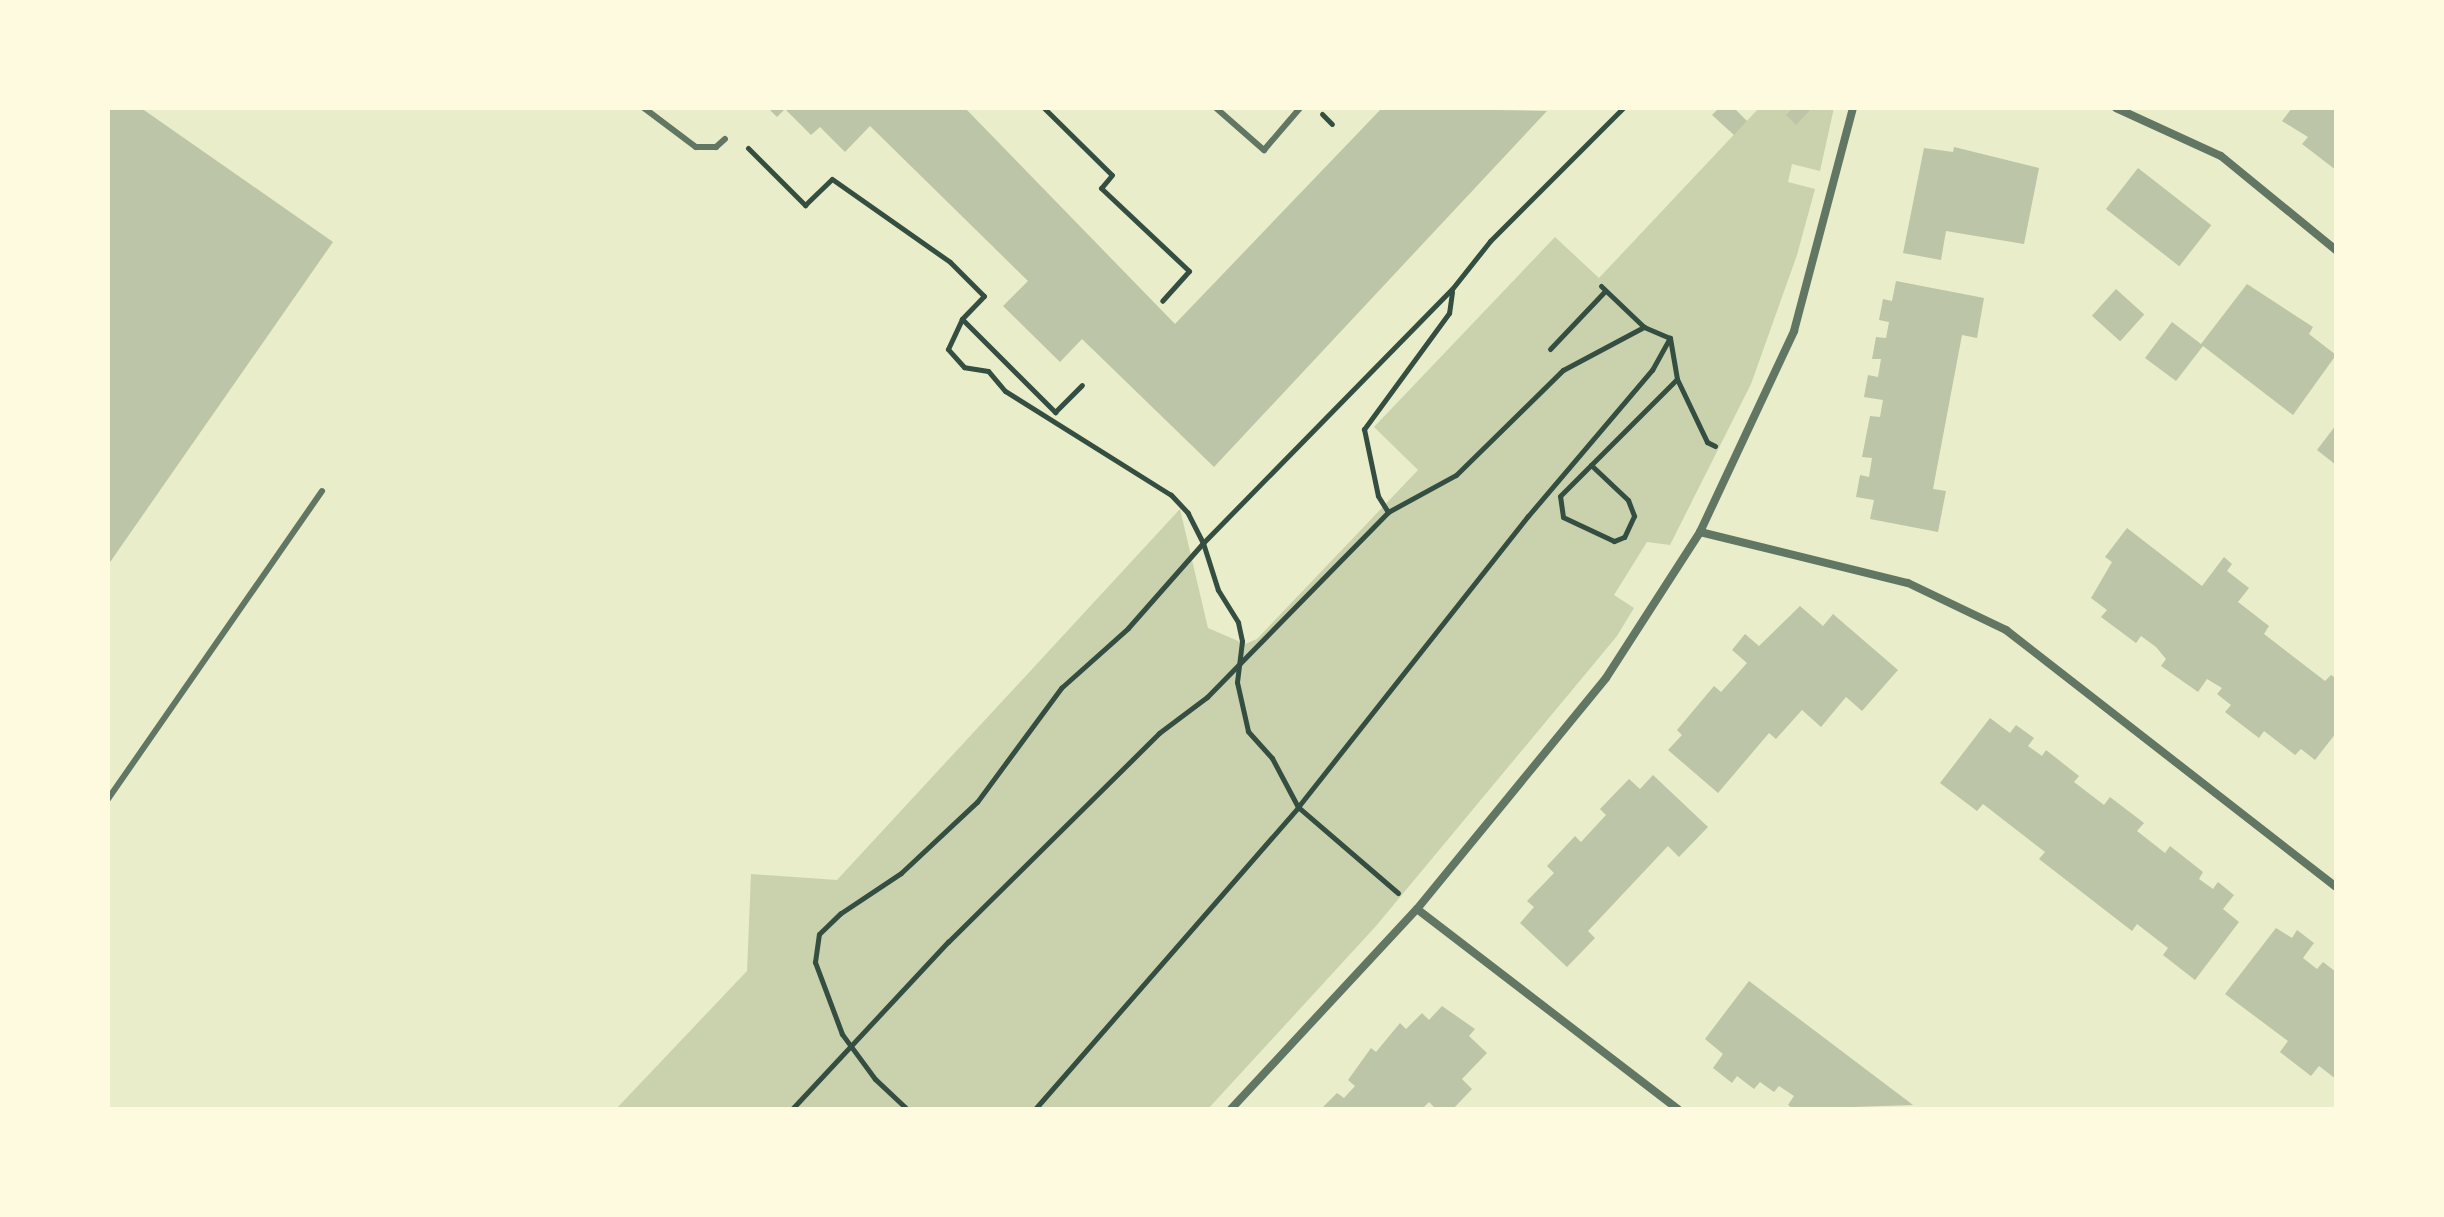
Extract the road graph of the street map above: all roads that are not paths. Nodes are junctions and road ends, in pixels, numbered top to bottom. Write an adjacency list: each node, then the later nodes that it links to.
1 (644, 108): 6 (lane)
2 (1216, 108): 3 (lane)
3 (1300, 108)
4 (1853, 108): 9 (street)
5 (2116, 108): 7 (street)
6 (725, 139)
7 (2336, 250)
8 (322, 491): 10 (lane)
9 (1700, 532): 11 (street); 12 (street)
10 (108, 799)
11 (2336, 887)
12 (1417, 909): 13 (street); 14 (street)
13 (1231, 1109)
14 (1678, 1109)

